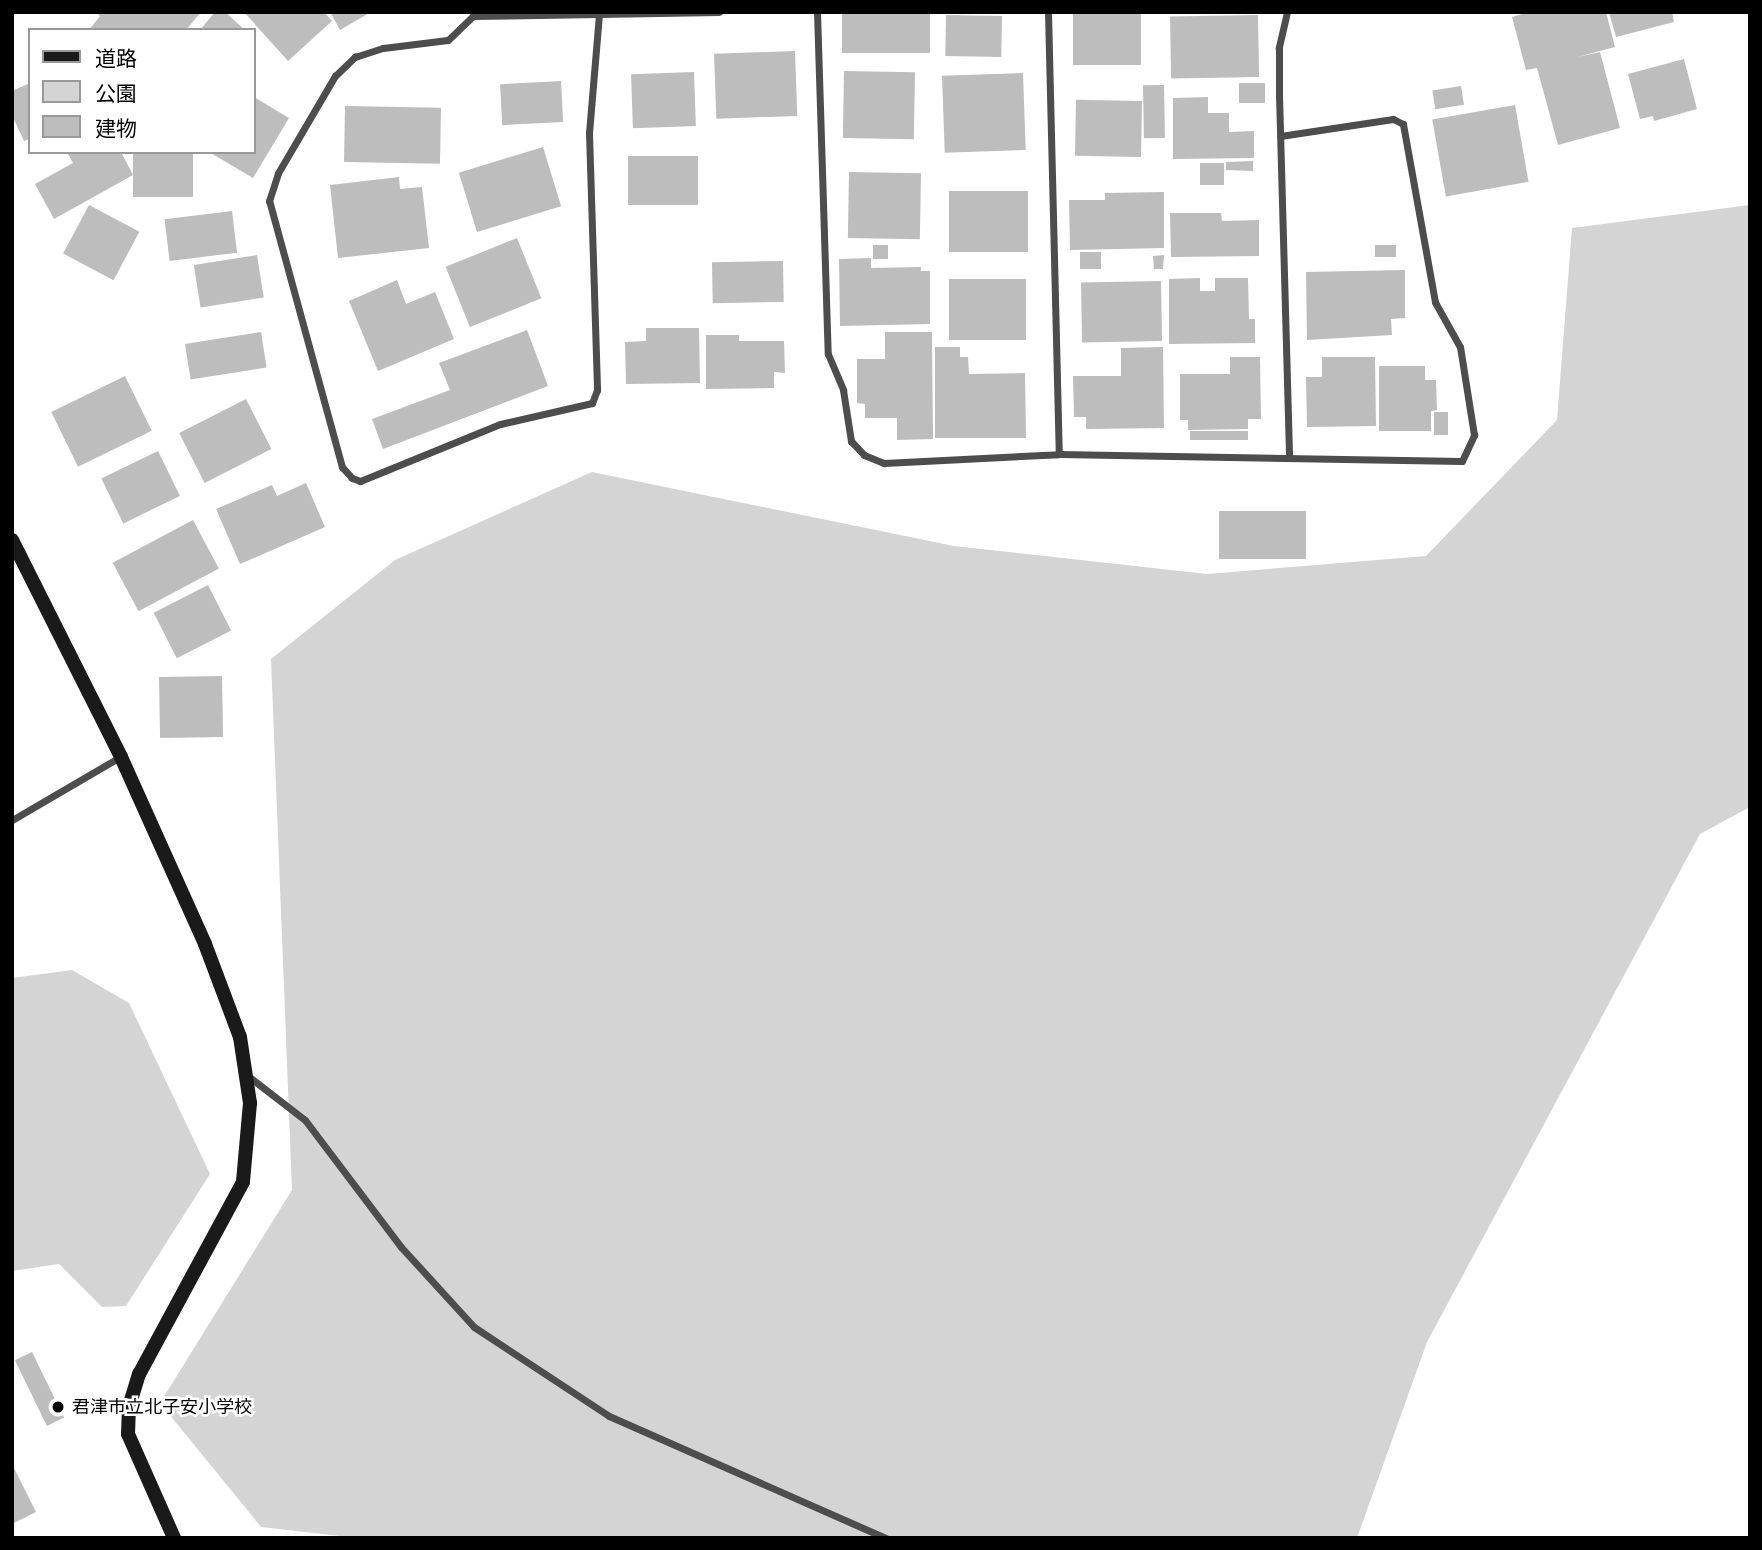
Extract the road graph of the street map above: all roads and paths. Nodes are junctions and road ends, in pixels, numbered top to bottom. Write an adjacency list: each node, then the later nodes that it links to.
1 (719, 12): 5 (street)
2 (817, 12): 9 (street)
3 (1048, 12): 9 (street)
4 (1287, 12): 8 (street)
5 (610, 13): 7 (street)
6 (472, 14): 7 (street); 7 (street)
7 (599, 14)
8 (1280, 136): 10 (street); 10 (street)
9 (1059, 454): 10 (street)
10 (1289, 457)
11 (12, 540): 12 (street)
12 (121, 757): 13 (street); 14 (street)
13 (12, 820)
14 (246, 1074): 15 (street); 16 (street)
15 (174, 1538)
16 (886, 1538)

